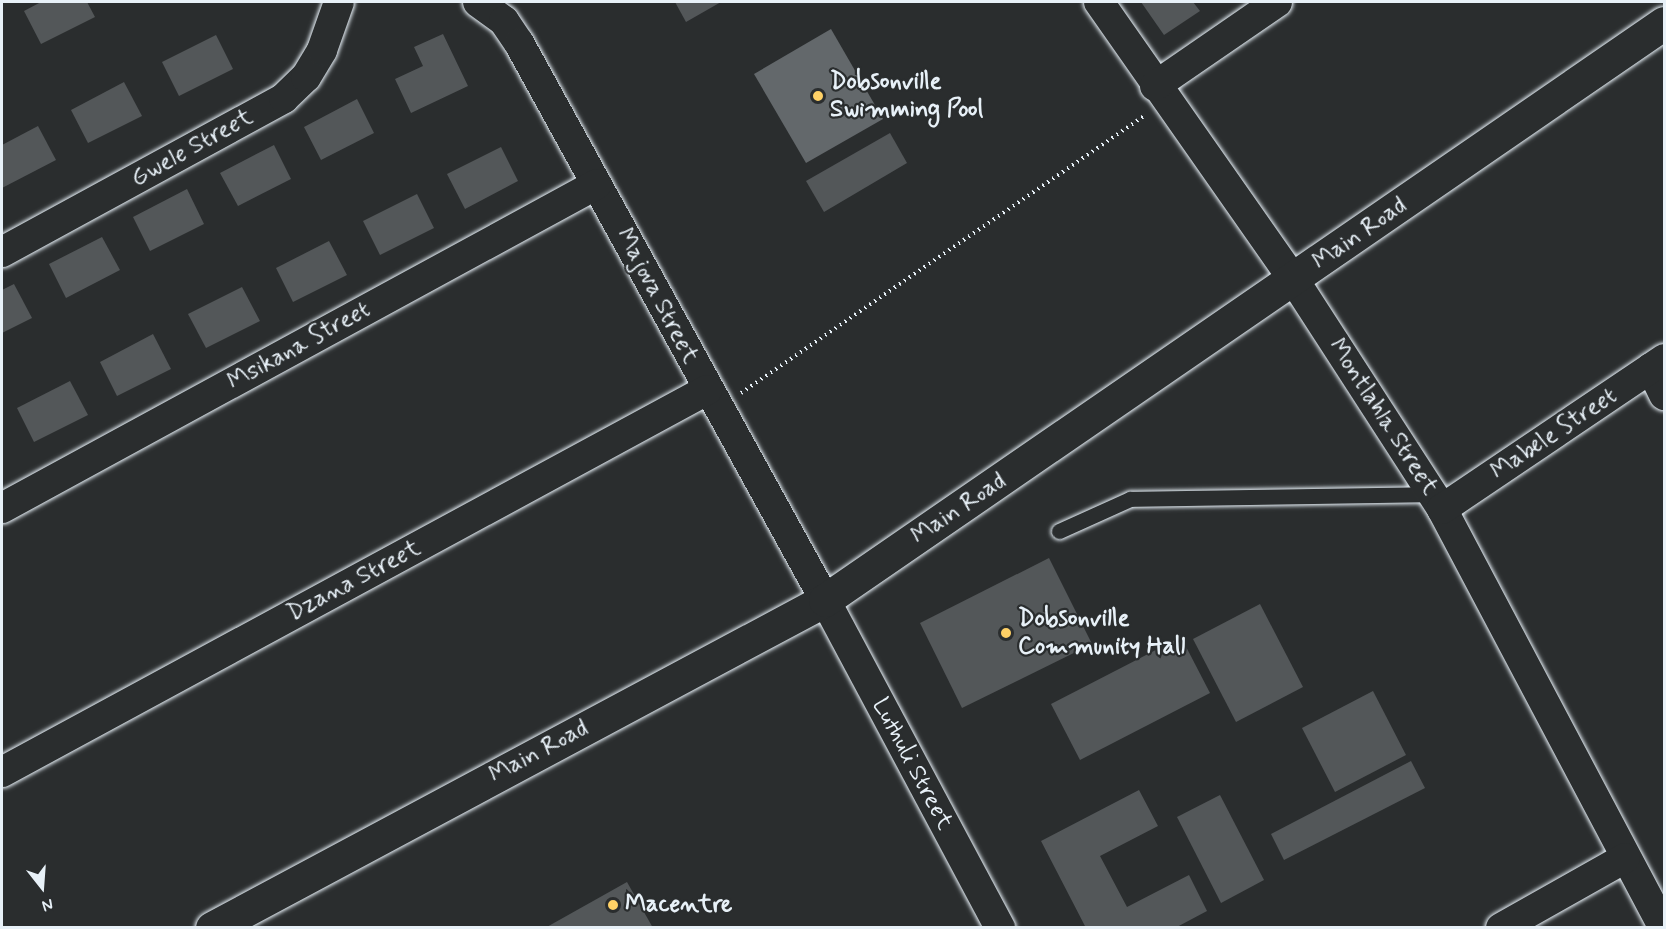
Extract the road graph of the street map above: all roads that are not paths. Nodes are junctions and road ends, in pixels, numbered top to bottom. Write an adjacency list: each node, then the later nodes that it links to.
1 (339, 2): 8 (street, Gwele Street)
2 (478, 2): 7 (street, Majova Street)
3 (1099, 2): 6 (street, Montlahla Street)
4 (1277, 2): 6 (street)
5 (1665, 22): 9 (street, Main Road)
6 (1162, 93): 9 (street, Montlahla Street)
7 (597, 184): 12 (street, Majova Street); 14 (street, Msikana Street)
8 (2, 252)
9 (1294, 279): 13 (street, Montlahla Street); 16 (street, Main Road)
10 (1658, 364): 11 (street); 13 (street, Mabele Street)
11 (1665, 395)
12 (712, 399): 16 (street, Majova Street); 17 (street, Dzana Street)
13 (1438, 501): 15 (lane); 18 (street, Montlahla Street)
14 (2, 508)
15 (1059, 531)
16 (825, 600): 19 (street, Main Road); 20 (street, Luthuli Street)
17 (2, 772)
18 (1625, 858): 21 (street); 22 (street, Montlahla Street)
19 (212, 927)
20 (1000, 927)
21 (1501, 927)
22 (1664, 927)

